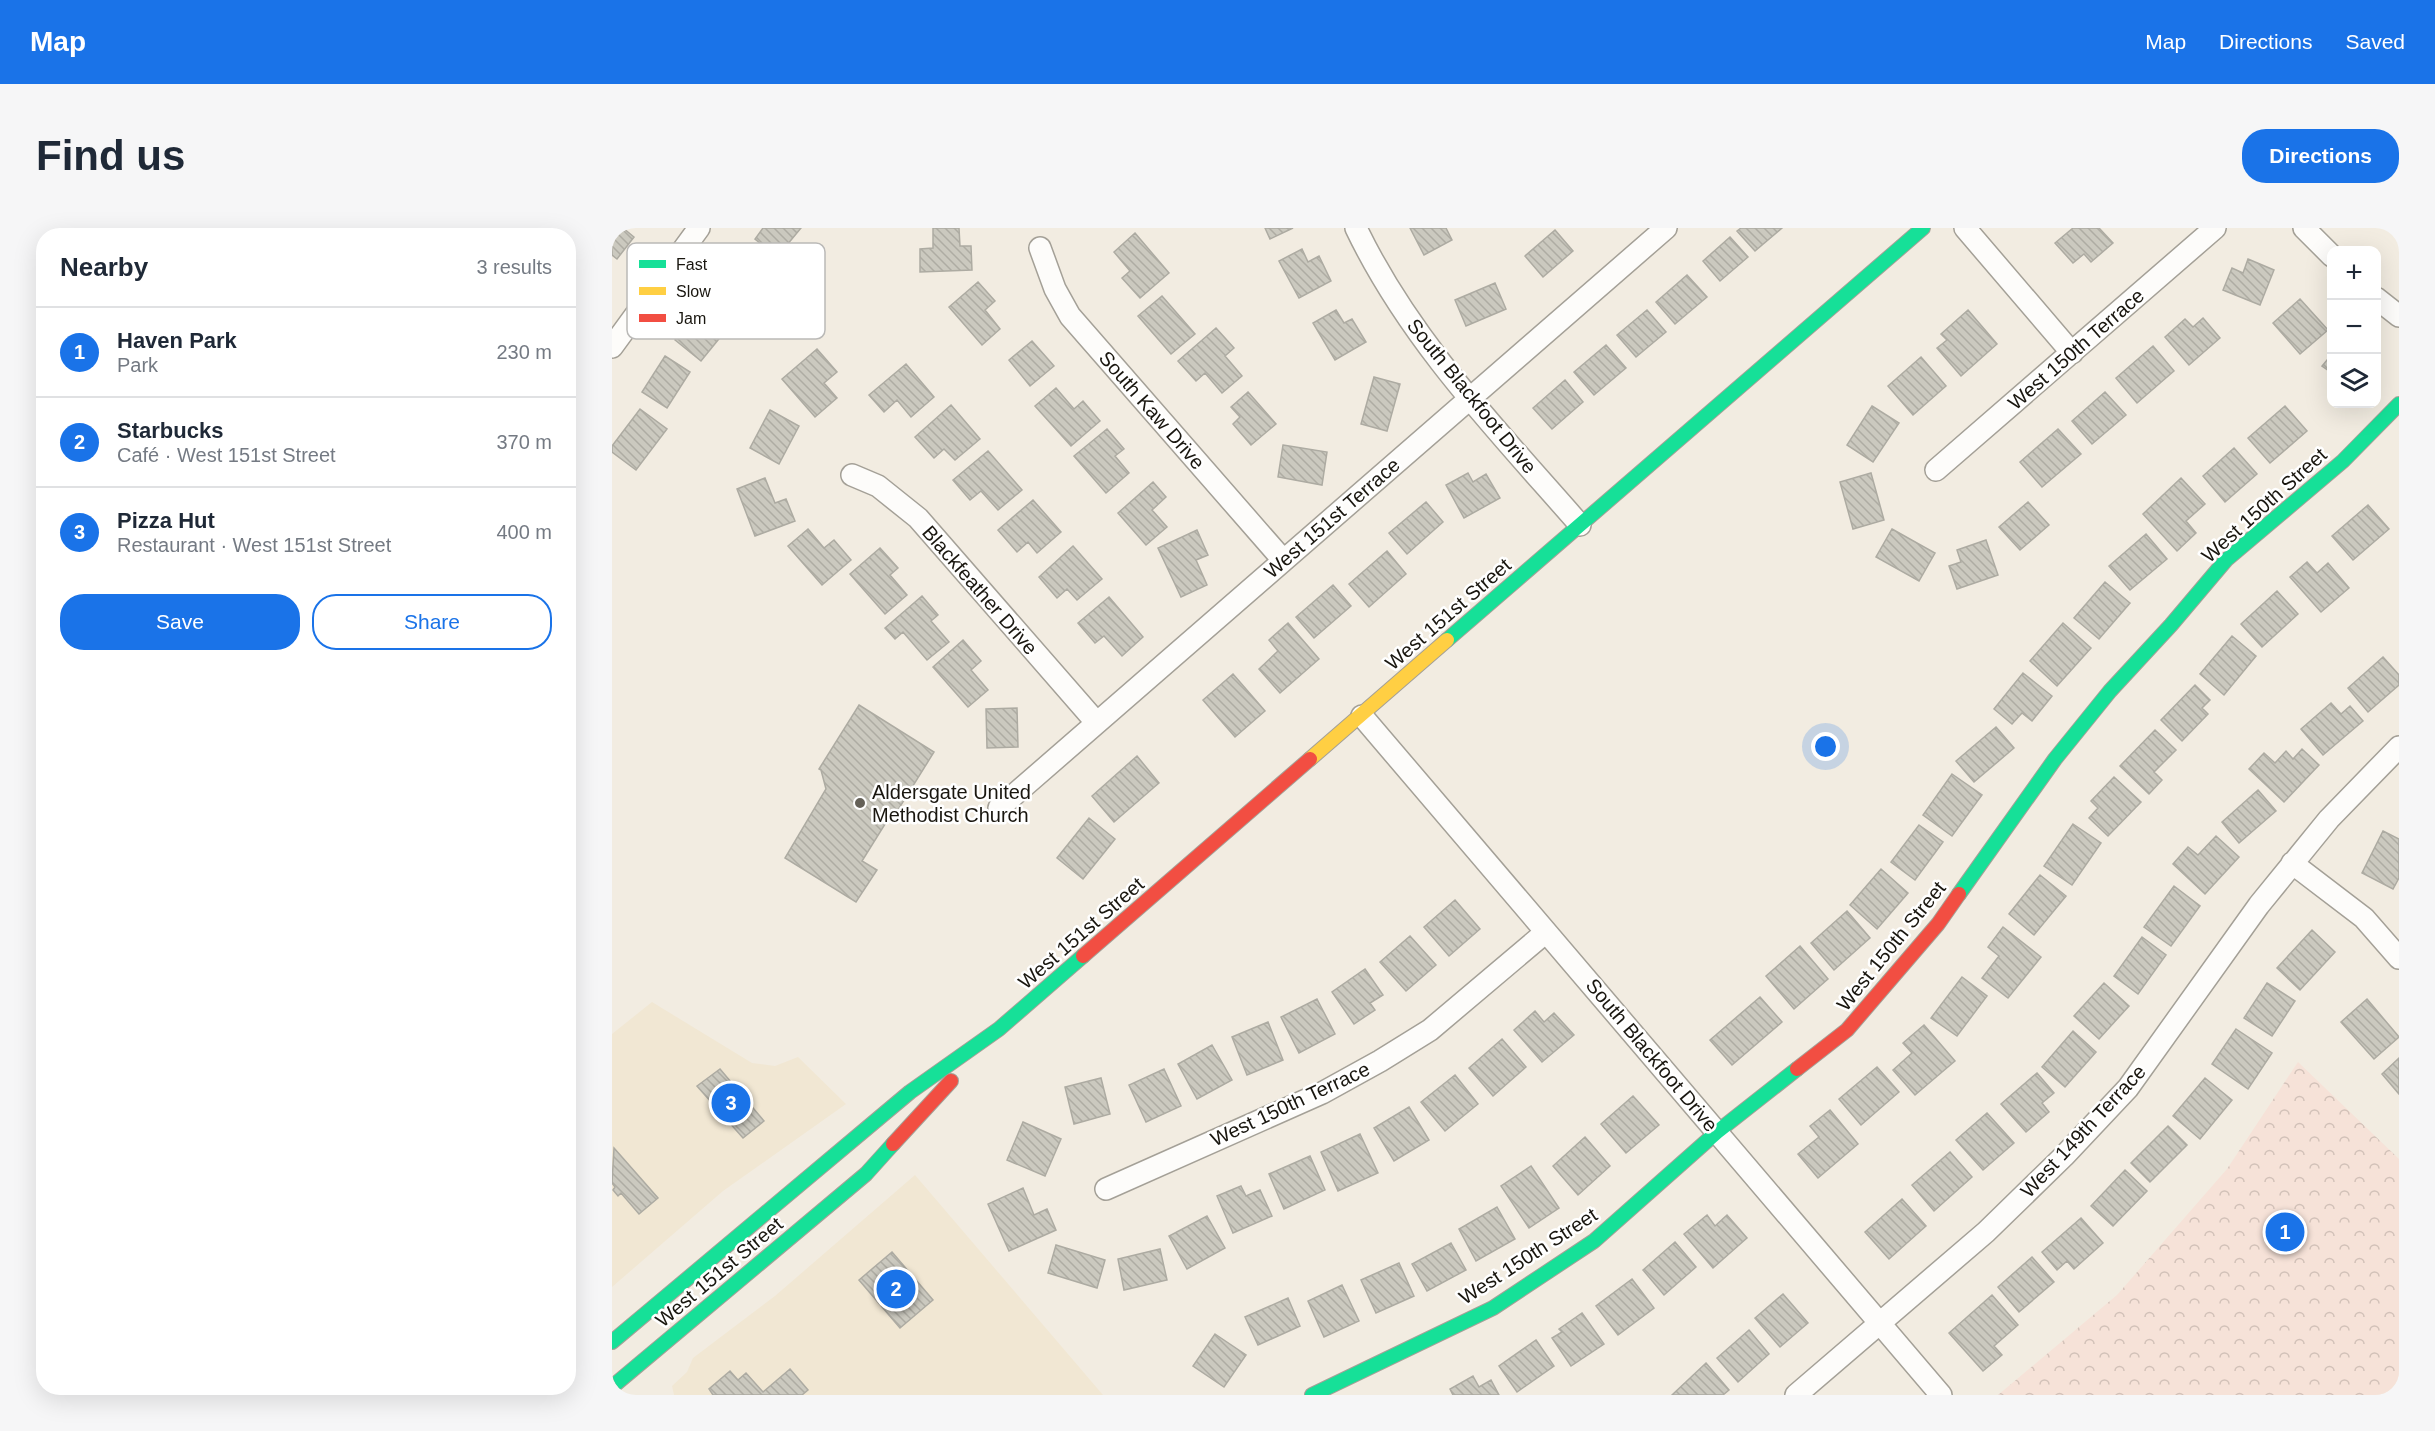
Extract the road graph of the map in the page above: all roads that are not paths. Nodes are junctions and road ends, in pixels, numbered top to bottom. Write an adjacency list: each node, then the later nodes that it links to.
1 (699, 228): 8 (street)
2 (1356, 228): 16 (street, South Blackfoot Drive)
3 (1666, 228): 16 (street, West 151st Terrace)
4 (1923, 228): 20 (main road, West 151st Street)
5 (1965, 228): 15 (street)
6 (2215, 228): 15 (street, West 150th Terrace)
7 (2304, 228): 10 (street)
8 (688, 243)
9 (1040, 248): 21 (street, South Kaw Drive)
10 (2327, 252)
11 (2379, 300): 12 (street)
12 (2399, 316)
13 (627, 326): 14 (street)
14 (612, 347)
15 (2072, 352): 18 (street, West 150th Terrace)
16 (1470, 398): 20 (street, South Blackfoot Drive); 21 (street, West 151st Terrace)
17 (2399, 404): 31 (main road, West 150th Street)
18 (1936, 470)
19 (852, 475): 23 (street, Blackfeather Drive)
20 (1580, 525): 22 (main road, West 151st Street)
21 (1283, 560): 23 (street, West 151st Terrace)
22 (1362, 716): 27 (street, South Blackfoot Drive); 29 (main road, West 151st Street)
23 (1096, 722): 25 (street, West 151st Terrace)
24 (2399, 747): 26 (street, West 149th Terrace)
25 (999, 808)
26 (2292, 863): 28 (street); 34 (street, West 149th Terrace)
27 (1546, 932): 31 (street, South Blackfoot Drive); 33 (street, West 150th Terrace)
28 (2399, 958)
29 (999, 1029): 30 (main road, West 151st Street); 32 (main road, West 151st Street)
30 (933, 1076): 32 (main road); 35 (main road, West 151st Street)
31 (1717, 1132): 34 (street, South Blackfoot Drive); 37 (main road, West 150th Street)
32 (866, 1174): 36 (main road, West 151st Street)
33 (1106, 1189)
34 (1880, 1323): 38 (street, West 149th Terrace); 39 (street, South Blackfoot Drive)
35 (612, 1342)
36 (612, 1387)
37 (1312, 1395)
38 (1796, 1395)
39 (1941, 1395)

